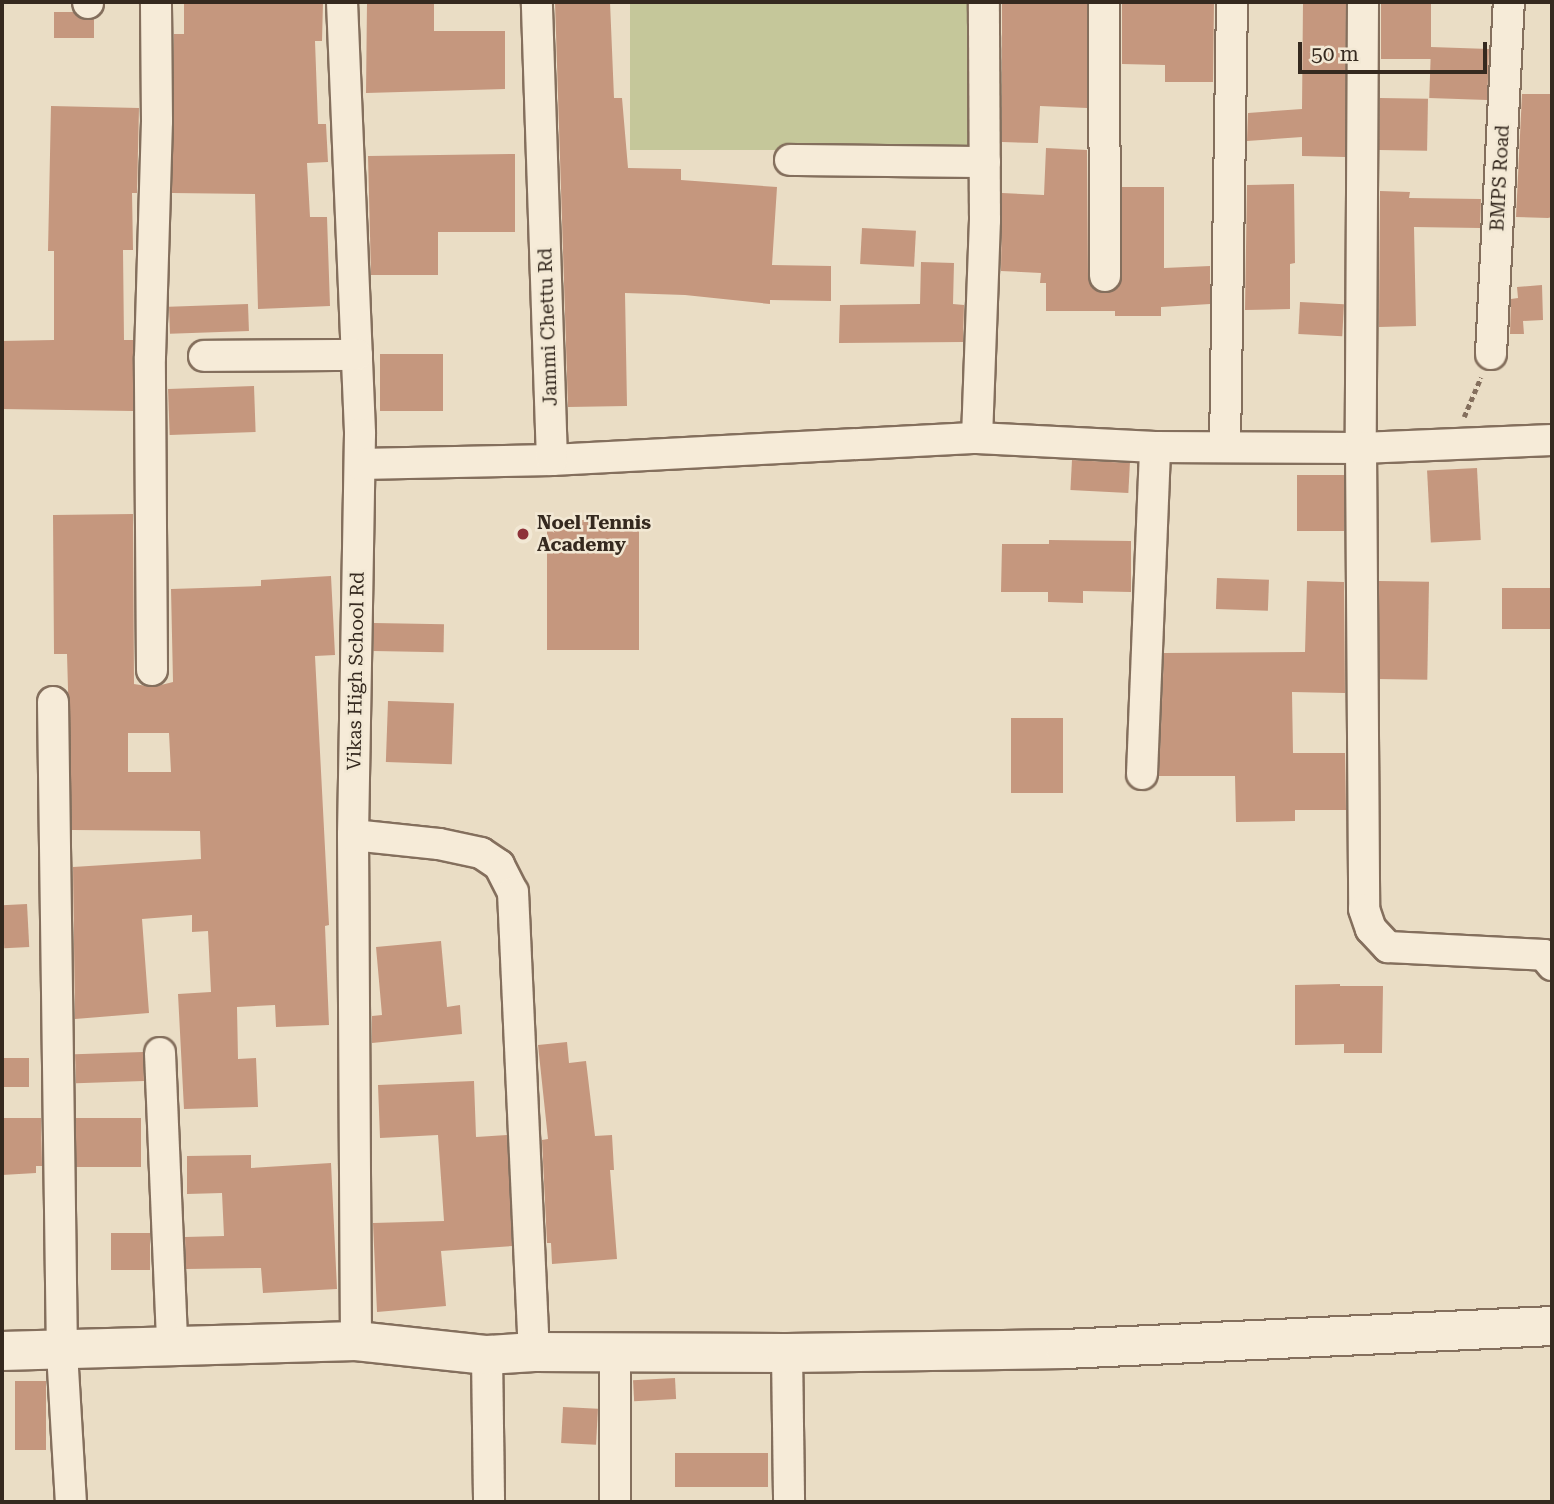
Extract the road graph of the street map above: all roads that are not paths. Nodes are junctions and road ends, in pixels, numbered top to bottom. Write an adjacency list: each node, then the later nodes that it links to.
1 (156, 2): 22 (street)
2 (342, 2): 13 (street, Vikas High School Rd)
3 (537, 2): 20 (street, Jammi Chettu Rd)
4 (985, 2): 10 (street)
5 (1104, 2): 11 (street)
6 (1232, 2): 17 (street)
7 (1363, 2): 19 (street)
8 (1509, 2): 12 (street, BMPS Road)
9 (790, 160): 10 (street)
10 (985, 162): 15 (street)
11 (1105, 276)
12 (1491, 354)
13 (357, 355): 14 (street); 21 (street, Vikas High School Rd)
14 (204, 356)
15 (977, 438): 18 (street); 20 (street)
16 (1552, 440): 19 (street)
17 (1225, 446): 18 (street); 19 (street)
18 (1155, 447): 24 (street)
19 (1361, 449): 26 (street)
20 (552, 460): 21 (street)
21 (360, 464): 25 (street, Vikas High School Rd)
22 (152, 670)
23 (53, 702): 32 (street)
24 (1142, 774)
25 (353, 835): 29 (street, Vikas High School Rd); 33 (street)
26 (1552, 965)
27 (160, 1053): 30 (street)
28 (1552, 1326): 35 (street)
29 (356, 1340): 30 (street); 36 (street)
30 (172, 1345): 32 (street)
31 (2, 1351): 32 (street)
32 (62, 1352): 37 (street)
33 (534, 1352): 34 (street); 36 (street)
34 (615, 1352): 35 (street); 39 (street)
35 (787, 1353): 40 (street)
36 (486, 1355): 38 (street)
37 (71, 1502)
38 (489, 1502)
39 (615, 1502)
40 (789, 1502)

